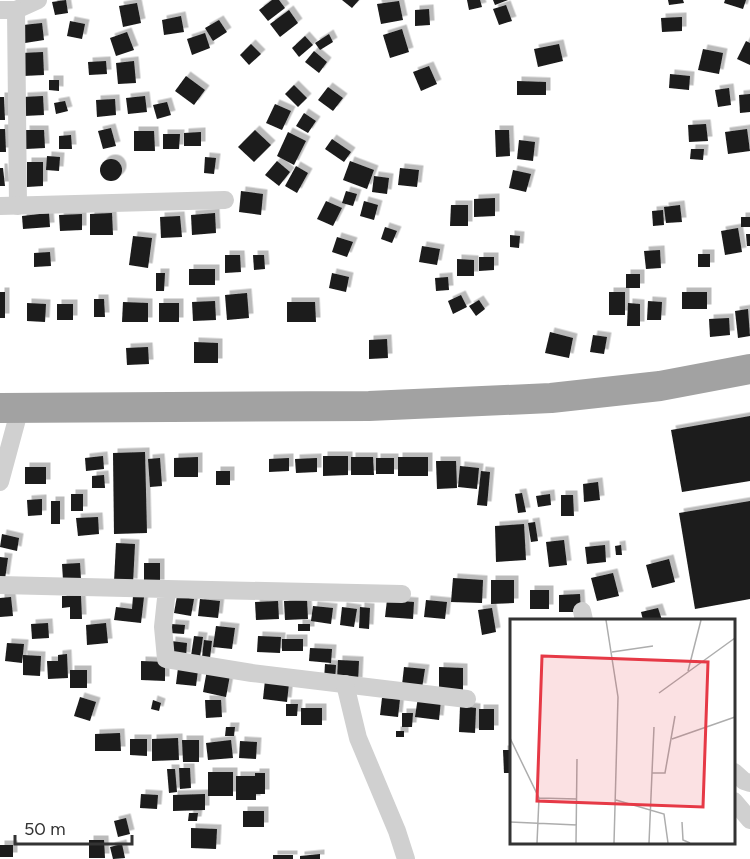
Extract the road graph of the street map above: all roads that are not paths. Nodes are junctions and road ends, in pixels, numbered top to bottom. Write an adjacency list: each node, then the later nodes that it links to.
1 (38, 0): 2 (street)
2 (8, 10): 4 (street)
3 (225, 200): 4 (street)
4 (9, 206)
5 (750, 369): 6 (highway)
6 (10, 408): 7 (street)
7 (0, 482)
8 (0, 585): 9 (street)
9 (167, 589): 10 (street); 11 (street)
10 (402, 594)
11 (345, 684): 12 (street); 17 (street)
12 (467, 699)
13 (735, 773): 14 (street)
14 (750, 783)
15 (735, 802): 16 (street)
16 (750, 820)
17 (406, 859)

